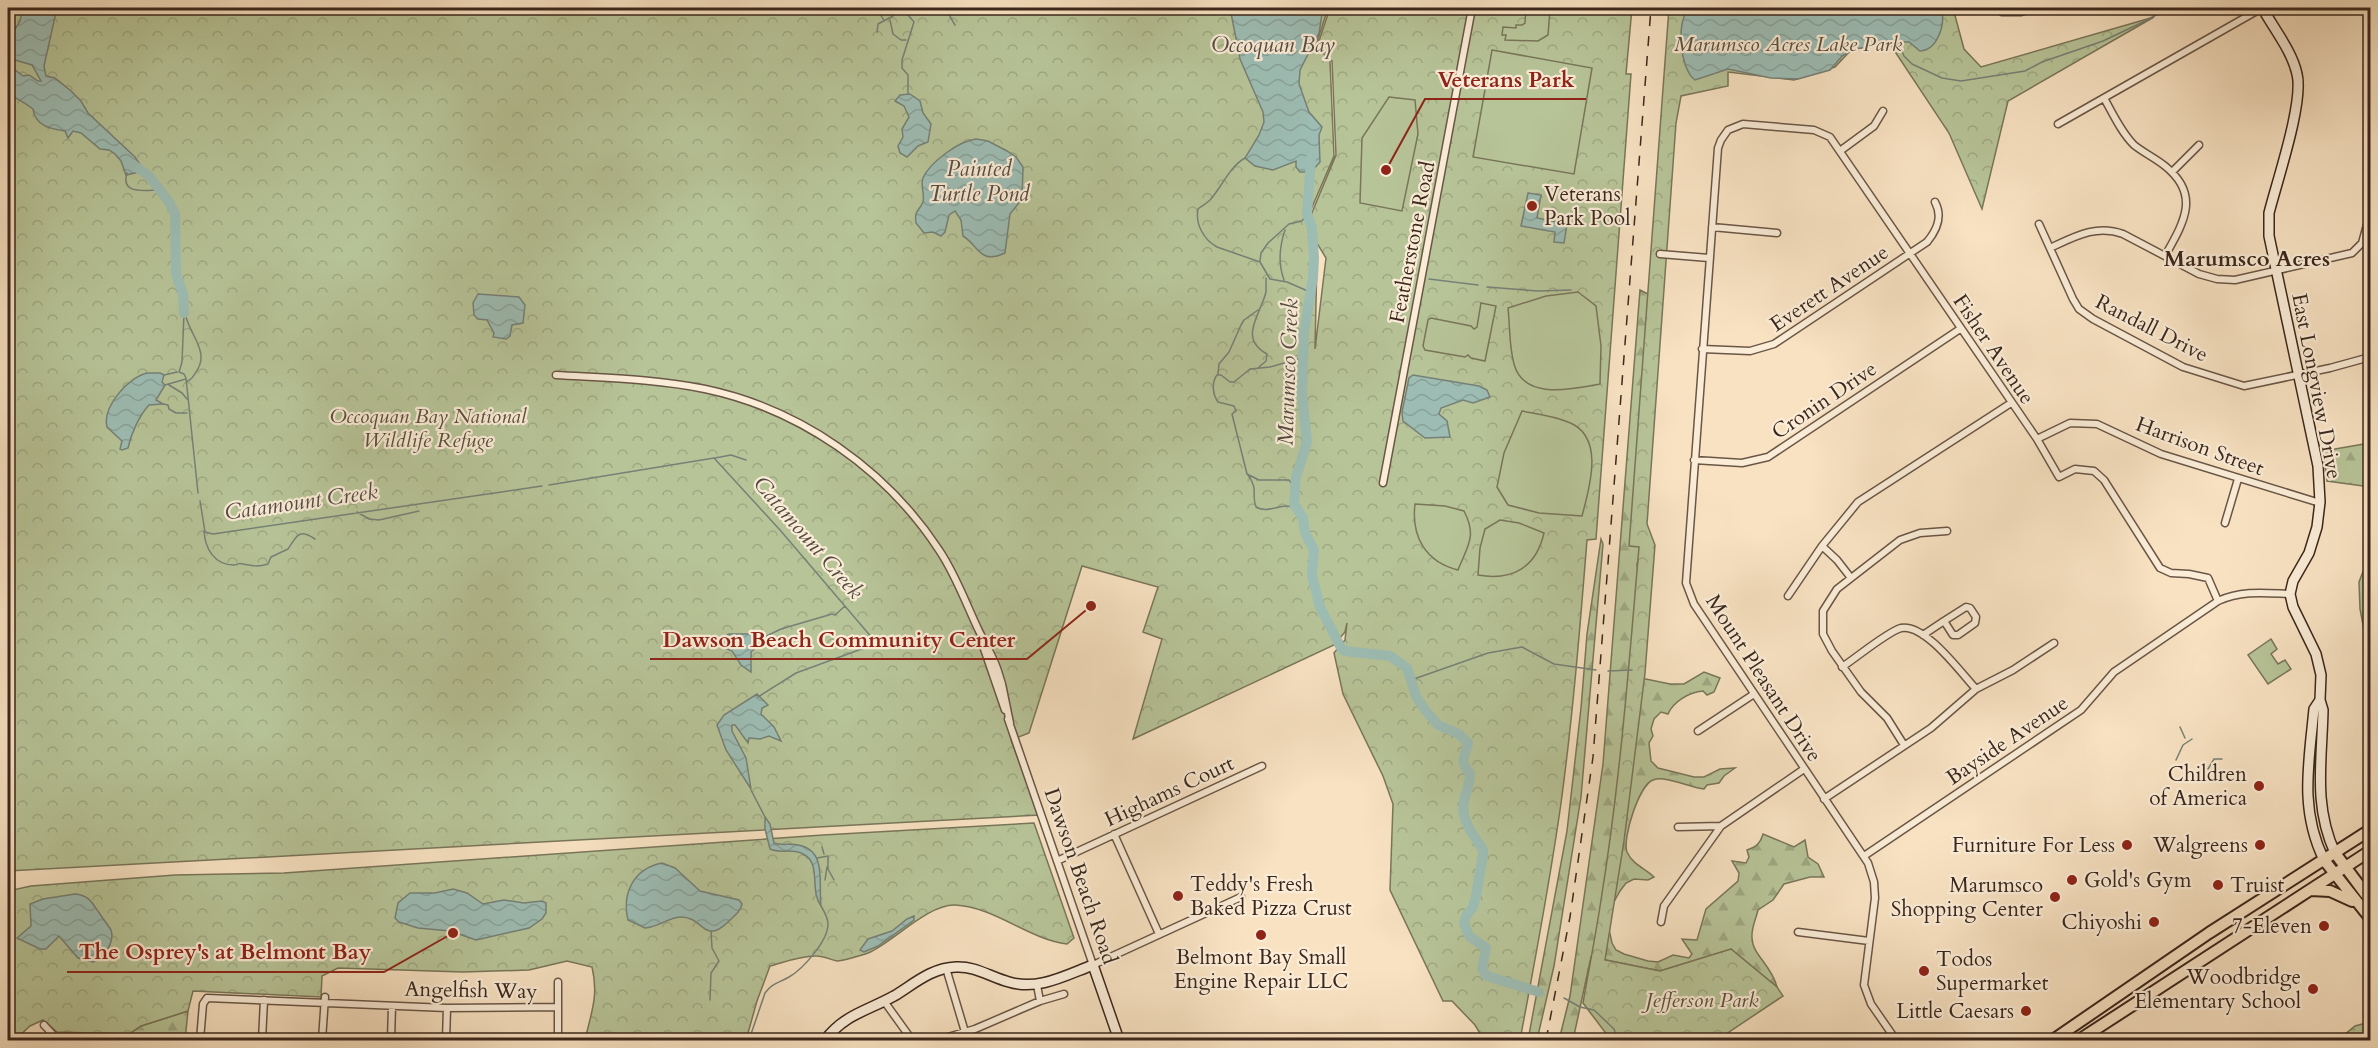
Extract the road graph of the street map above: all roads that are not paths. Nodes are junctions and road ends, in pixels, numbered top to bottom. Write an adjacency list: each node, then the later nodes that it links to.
1 (1472, 8): 34 (street, Featherstone Road)
2 (2034, 8): 5 (street)
3 (2263, 8): 7 (street); 24 (street, East Longview Drive)
4 (2367, 8): 6 (street)
5 (2002, 12)
6 (2370, 15)
7 (2104, 98): 9 (street); 13 (street)
8 (1883, 111): 12 (street)
9 (2058, 124)
10 (1728, 130): 12 (street, Fisher Avenue); 17 (street, Mount Pleasant Drive)
11 (2199, 145): 13 (street)
12 (1840, 151): 21 (street, Fisher Avenue)
13 (2172, 172): 22 (street)
14 (1935, 202): 21 (street, Everett Avenue)
15 (2370, 214): 24 (street)
16 (2039, 224): 19 (street, Randall Drive)
17 (1712, 227): 18 (street); 23 (street, Mount Pleasant Drive)
18 (1777, 233)
19 (2050, 248): 22 (street); 29 (street, Randall Drive)
20 (1660, 254): 23 (street)
21 (1910, 254): 25 (street, Fisher Avenue); 26 (street, Everett Avenue)
22 (2165, 256): 24 (street)
23 (1709, 258): 26 (street, Mount Pleasant Drive)
24 (2276, 270): 29 (street, East Longview Drive)
25 (1960, 329): 30 (street, Fisher Avenue); 32 (street, Cronin Drive)
26 (1702, 349): 32 (street, Mount Pleasant Drive)
27 (2370, 357): 29 (street, Randall Drive)
28 (556, 375): 67 (street, Dawson Beach Road)
29 (2298, 375): 35 (street, East Longview Drive)
30 (2011, 403): 31 (street, Fisher Avenue); 38 (street)
31 (2037, 439): 33 (street, Harrison Street); 42 (street, Fisher Avenue)
32 (1694, 460): 48 (street, Mount Pleasant Drive)
33 (2238, 479): 35 (street, Harrison Street); 36 (street)
34 (1383, 483)
35 (2320, 504): 40 (street, East Longview Drive)
36 (2224, 523)
37 (1947, 531): 39 (street)
38 (1821, 546): 39 (street); 41 (street)
39 (1851, 578): 46 (street)
40 (2290, 594): 42 (street, Bayside Avenue); 49 (street)
41 (1788, 596)
42 (2218, 601): 65 (street, Bayside Avenue)
43 (1944, 621): 43 (street); 44 (street)
44 (1923, 634): 46 (street); 47 (street)
45 (2054, 643): 47 (street)
46 (1842, 667): 51 (street)
47 (1976, 688): 51 (street)
48 (1754, 694): 50 (street); 54 (street, Mount Pleasant Drive)
49 (2320, 700): 53 (street); 55 (street)
50 (1698, 731)
51 (1904, 745): 56 (street)
52 (1262, 766): 62 (street, Highams Court)
53 (2310, 767): 55 (street); 57 (street)
54 (1804, 769): 56 (street, Mount Pleasant Drive); 59 (street)
55 (2320, 795): 60 (street)
56 (1824, 799): 65 (street, Mount Pleasant Drive)
57 (2308, 809): 60 (street); 66 (street)
58 (1678, 826): 59 (street)
59 (1721, 826): 77 (street)
60 (2325, 829): 64 (street)
61 (2370, 830): 64 (main road)
62 (1114, 834): 67 (street, Highams Court); 79 (street)
63 (2370, 851): 69 (main road)
64 (2335, 853): 66 (main road); 69 (main road)
65 (1864, 856): 80 (street, Mount Pleasant Drive)
66 (2324, 860): 70 (main road); 107 (main road)
67 (1057, 861): 81 (street, Dawson Beach Road)
68 (2370, 867): 71 (main road)
69 (2344, 868): 70 (main road); 74 (main road)
70 (2334, 874): 72 (main road); 75 (main road)
71 (2370, 886)
72 (2307, 891): 75 (main road); 108 (main road)
73 (1241, 897): 79 (street)
74 (2370, 900)
75 (2358, 904): 76 (main road)
76 (2370, 918)
77 (1661, 922)
78 (1798, 932): 80 (street)
79 (1159, 934): 81 (street)
80 (1869, 941): 106 (street, Mount Pleasant Drive)
81 (1093, 965): 84 (street); 105 (street, Dawson Beach Road)
82 (946, 968): 84 (street); 88 (street); 94 (street)
83 (558, 982): 91 (street)
84 (1037, 985): 89 (street)
85 (1064, 994): 89 (street)
86 (264, 1000): 87 (street, Angelfish Way); 97 (street, Angelfish Way); 98 (street)
87 (325, 1000): 90 (street, Angelfish Way); 99 (street)
88 (884, 1001): 95 (street); 103 (street)
89 (1040, 1001): 94 (street)
90 (393, 1006): 92 (street, Angelfish Way); 100 (street)
91 (558, 1007): 92 (street, Angelfish Way); 102 (street)
92 (447, 1008): 101 (street)
93 (44, 1024): 96 (street)
94 (965, 1032): 104 (street)
95 (826, 1040)
96 (58, 1041)
97 (200, 1041)
98 (262, 1041)
99 (322, 1041)
100 (391, 1041)
101 (446, 1041)
102 (558, 1041)
103 (912, 1041)
104 (938, 1041)
105 (1119, 1041)
106 (1896, 1041)
107 (2053, 1041)
108 (2079, 1041)

